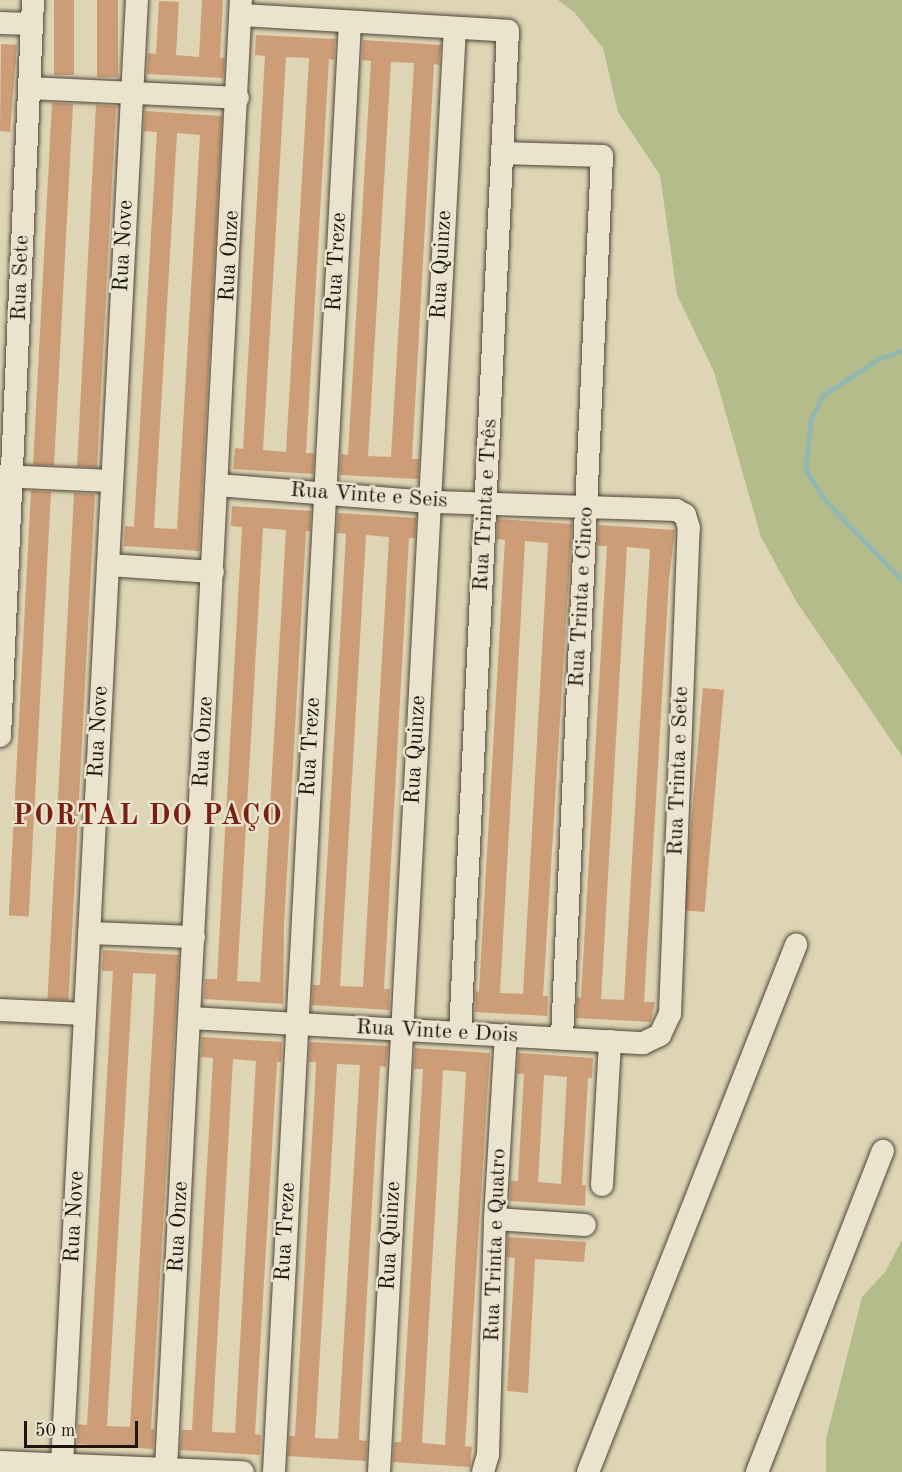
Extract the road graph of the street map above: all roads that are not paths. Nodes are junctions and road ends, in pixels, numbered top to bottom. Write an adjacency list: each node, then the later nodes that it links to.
1 (33, 0): 6 (street, Rua Sete)
2 (137, 0): 9 (street, Rua Nove)
3 (242, 8): 4 (street); 10 (street, Rua Onze)
4 (350, 22): 7 (street); 15 (street, Rua Treze)
5 (0, 23): 6 (street)
6 (31, 24): 8 (street, Rua Sete)
7 (455, 28): 11 (street, Rua Trinta e Três); 16 (street, Rua Quinze)
8 (29, 88): 9 (street); 12 (street, Rua Sete)
9 (132, 92): 10 (street); 13 (street, Rua Nove)
10 (238, 98): 14 (street, Rua Onze)
11 (502, 153): 17 (street, Rua Trinta e Três); 18 (street, Rua Trinta e Cinco)
12 (6, 476): 13 (street); 22 (street, Rua Sete)
13 (112, 481): 20 (street, Rua Nove)
14 (218, 485): 15 (street, Rua Vinte e Seis); 21 (street, Rua Onze)
15 (324, 493): 16 (street, Rua Vinte e Seis); 30 (street, Rua Treze)
16 (429, 502): 17 (street, Rua Vinte e Seis); 31 (street, Rua Quinze)
17 (486, 504): 18 (street, Rua Vinte e Seis); 32 (street, Rua Trinta e Três)
18 (586, 509): 19 (street, Rua Vinte e Seis); 34 (street, Rua Trinta e Cinco)
19 (689, 528): 28 (street, Rua Trinta e Sete)
20 (108, 566): 21 (street); 23 (street, Rua Nove)
21 (213, 572): 24 (street, Rua Onze)
22 (0, 736)
23 (89, 933): 24 (street); 27 (street, Rua Nove)
24 (194, 937): 29 (street, Rua Onze)
25 (796, 945): 47 (street)
26 (0, 1010): 27 (street)
27 (85, 1014): 42 (street, Rua Nove)
28 (670, 1014): 35 (street, Rua Vinte e Dois)
29 (190, 1018): 30 (street, Rua Vinte e Dois); 43 (street, Rua Onze)
30 (297, 1024): 31 (street, Rua Vinte e Dois); 45 (street, Rua Treze)
31 (401, 1030): 32 (street, Rua Vinte e Dois); 46 (street, Rua Quinze)
32 (460, 1033): 33 (street, Rua Vinte e Dois)
33 (506, 1035): 34 (street, Rua Vinte e Dois); 38 (street, Rua Trinta e Quatro)
34 (562, 1038): 35 (street, Rua Vinte e Dois)
35 (610, 1041): 37 (street)
36 (883, 1151): 48 (street)
37 (602, 1185)
38 (495, 1219): 39 (street); 41 (street, Rua Trinta e Quatro)
39 (585, 1225)
40 (0, 1462): 42 (street)
41 (485, 1463)
42 (62, 1464): 43 (street)
43 (166, 1468): 44 (street)
44 (243, 1472)
45 (274, 1472)
46 (379, 1472)
47 (588, 1472)
48 (757, 1472)

